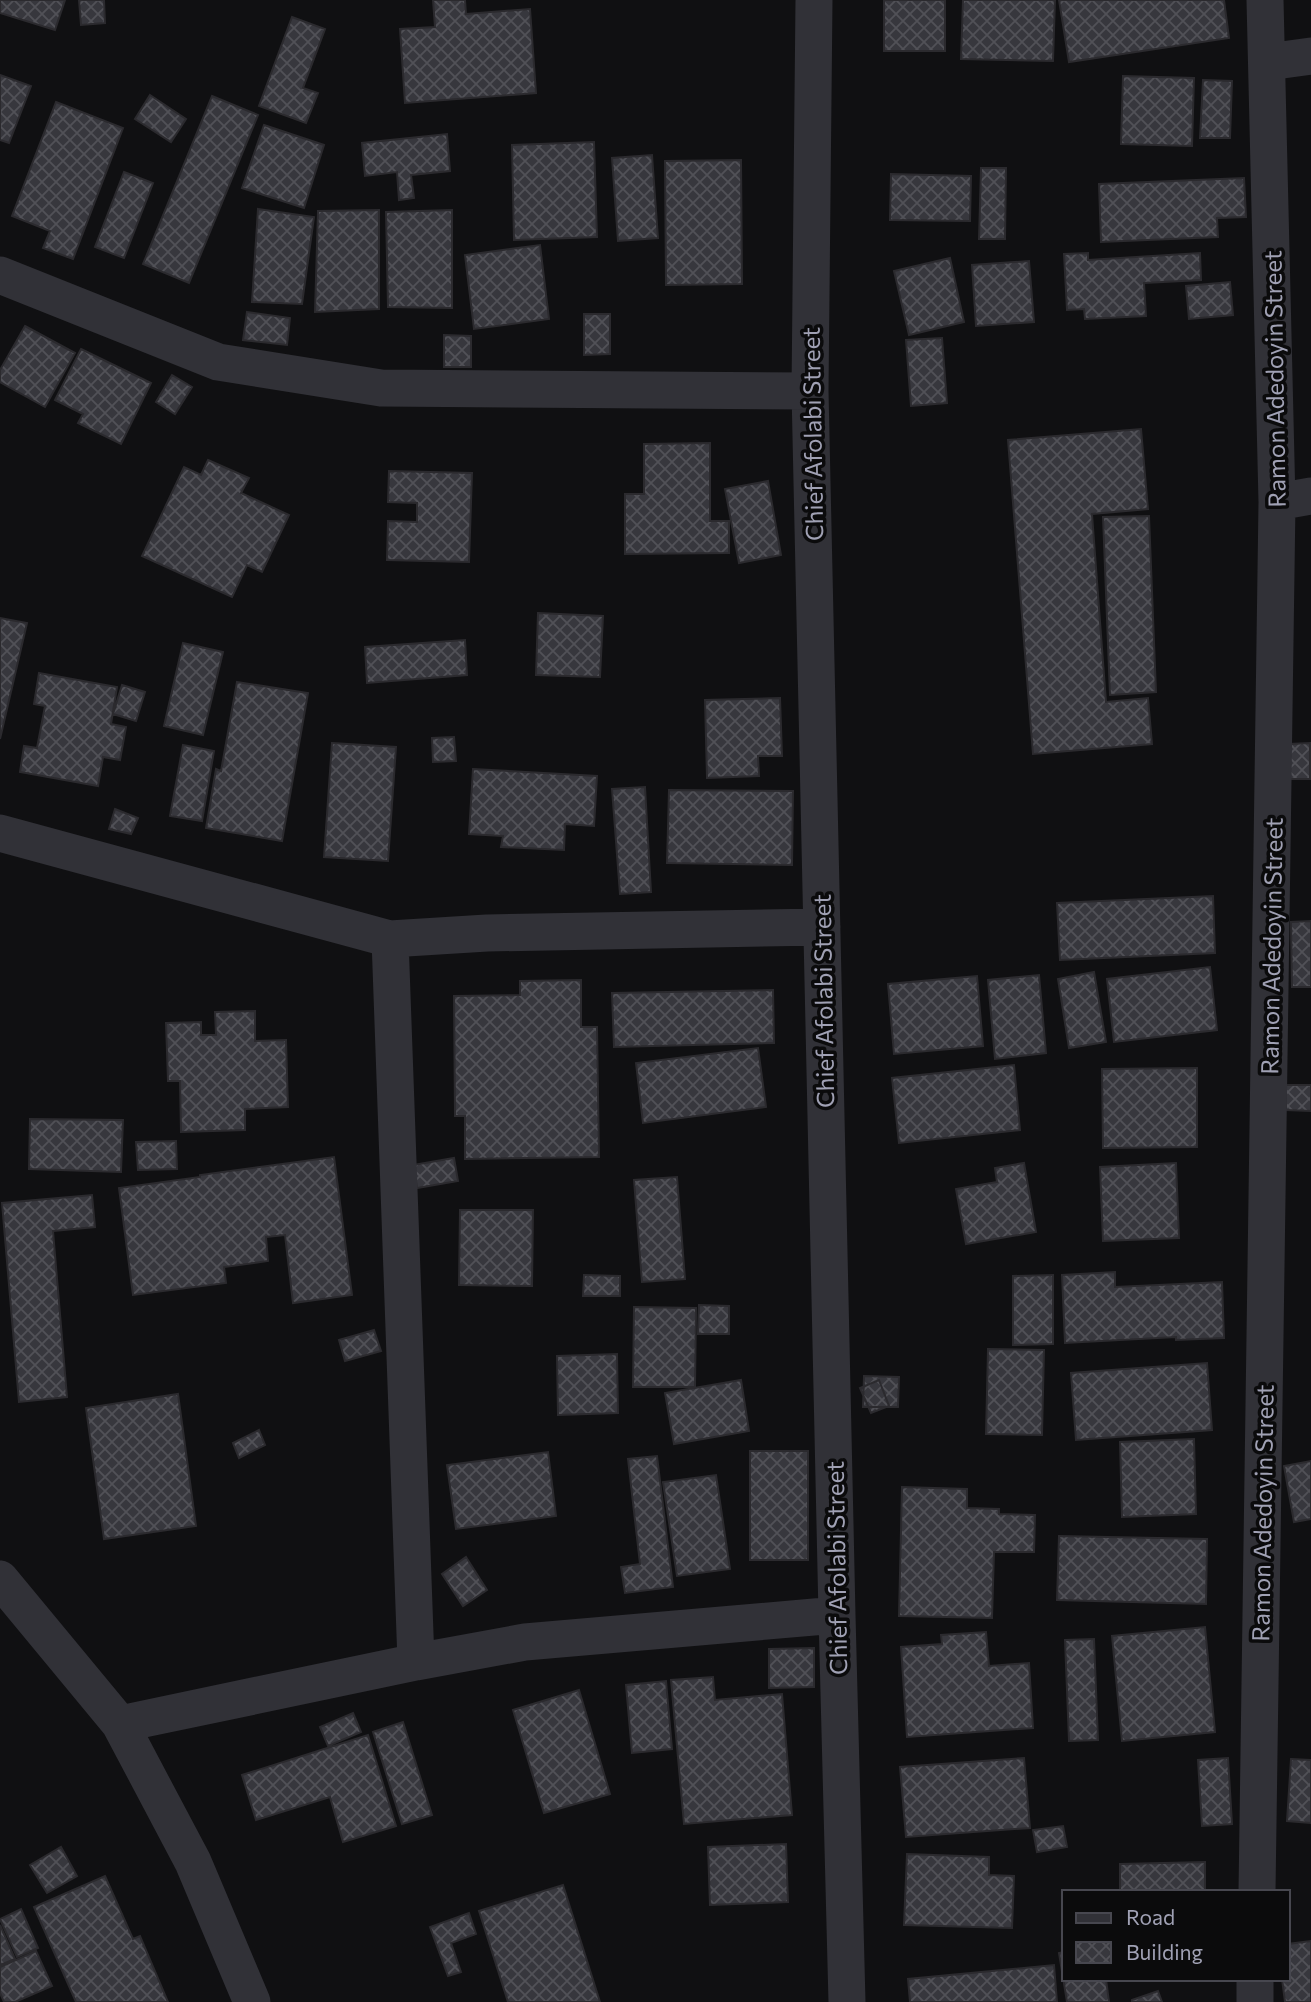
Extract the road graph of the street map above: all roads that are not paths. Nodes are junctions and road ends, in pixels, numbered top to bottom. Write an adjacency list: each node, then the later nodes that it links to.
1 (814, 0): 6 (street, Chief Afolabi Street)
2 (1265, 0): 4 (street, Ramon Adedoyin Street)
3 (1311, 56): 4 (street)
4 (1268, 62): 7 (street, Ramon Adedoyin Street)
5 (0, 275): 6 (street)
6 (810, 391): 9 (street, Chief Afolabi Street)
7 (1294, 499): 15 (street, Ramon Adedoyin Street)
8 (0, 833): 10 (street)
9 (822, 927): 10 (street); 12 (street, Chief Afolabi Street)
10 (390, 939): 13 (street)
11 (0, 1579): 14 (street)
12 (837, 1615): 13 (street); 18 (street, Chief Afolabi Street)
13 (416, 1662): 14 (street)
14 (120, 1724): 17 (street)
15 (1257, 1890)
16 (1255, 1981): 19 (street)
17 (251, 2002)
18 (847, 2002)
19 (1255, 2002)

